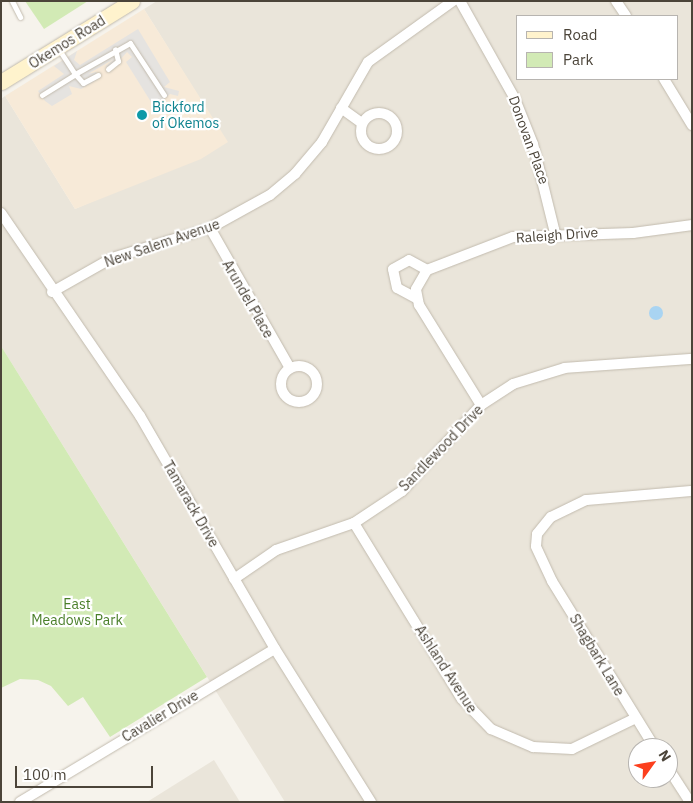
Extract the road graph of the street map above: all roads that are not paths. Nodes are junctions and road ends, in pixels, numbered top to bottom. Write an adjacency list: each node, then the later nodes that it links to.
1 (12, 1): 7 (lane)
2 (132, 1): 8 (main road, Okemos Road)
3 (453, 1): 17 (street, New Salem Avenue)
4 (460, 1): 23 (street, Donovan Place)
5 (630, 1): 6 (street)
6 (621, 8)
7 (20, 16)
8 (58, 48): 11 (lane); 14 (main road, Okemos Road)
9 (115, 49): 10 (lane); 11 (lane); 16 (lane)
10 (108, 69)
11 (75, 74): 12 (lane); 15 (lane)
12 (98, 75)
13 (665, 80): 19 (street)
14 (1, 82)
15 (42, 95)
16 (164, 95)
17 (341, 108): 18 (street); 22 (street, New Salem Avenue)
18 (362, 123)
19 (692, 125)
20 (1, 213): 25 (street, Tamarack Drive)
21 (692, 225): 23 (street, Raleigh Drive)
22 (210, 228): 25 (street, New Salem Avenue); 28 (street, Arundel Place)
23 (555, 232): 24 (street, Raleigh Drive)
24 (428, 270): 26 (street, Raleigh Drive); 26 (street)
25 (52, 292): 32 (street, Tamarack Drive)
26 (416, 298): 29 (street)
27 (692, 359): 29 (street, Sandlewood Drive)
28 (290, 368)
29 (481, 405): 31 (street, Sandlewood Drive)
30 (692, 491): 34 (street, Shagbark Lane)
31 (354, 523): 32 (street, Sandlewood Drive); 34 (street, Ashland Avenue)
32 (234, 579): 33 (street, Tamarack Drive)
33 (275, 649): 37 (street, Cavalier Drive); 38 (street, Tamarack Drive)
34 (636, 718): 35 (street, Shagbark Lane)
35 (649, 738)
36 (678, 783): 39 (street)
37 (20, 802)
38 (371, 802)
39 (690, 802)

